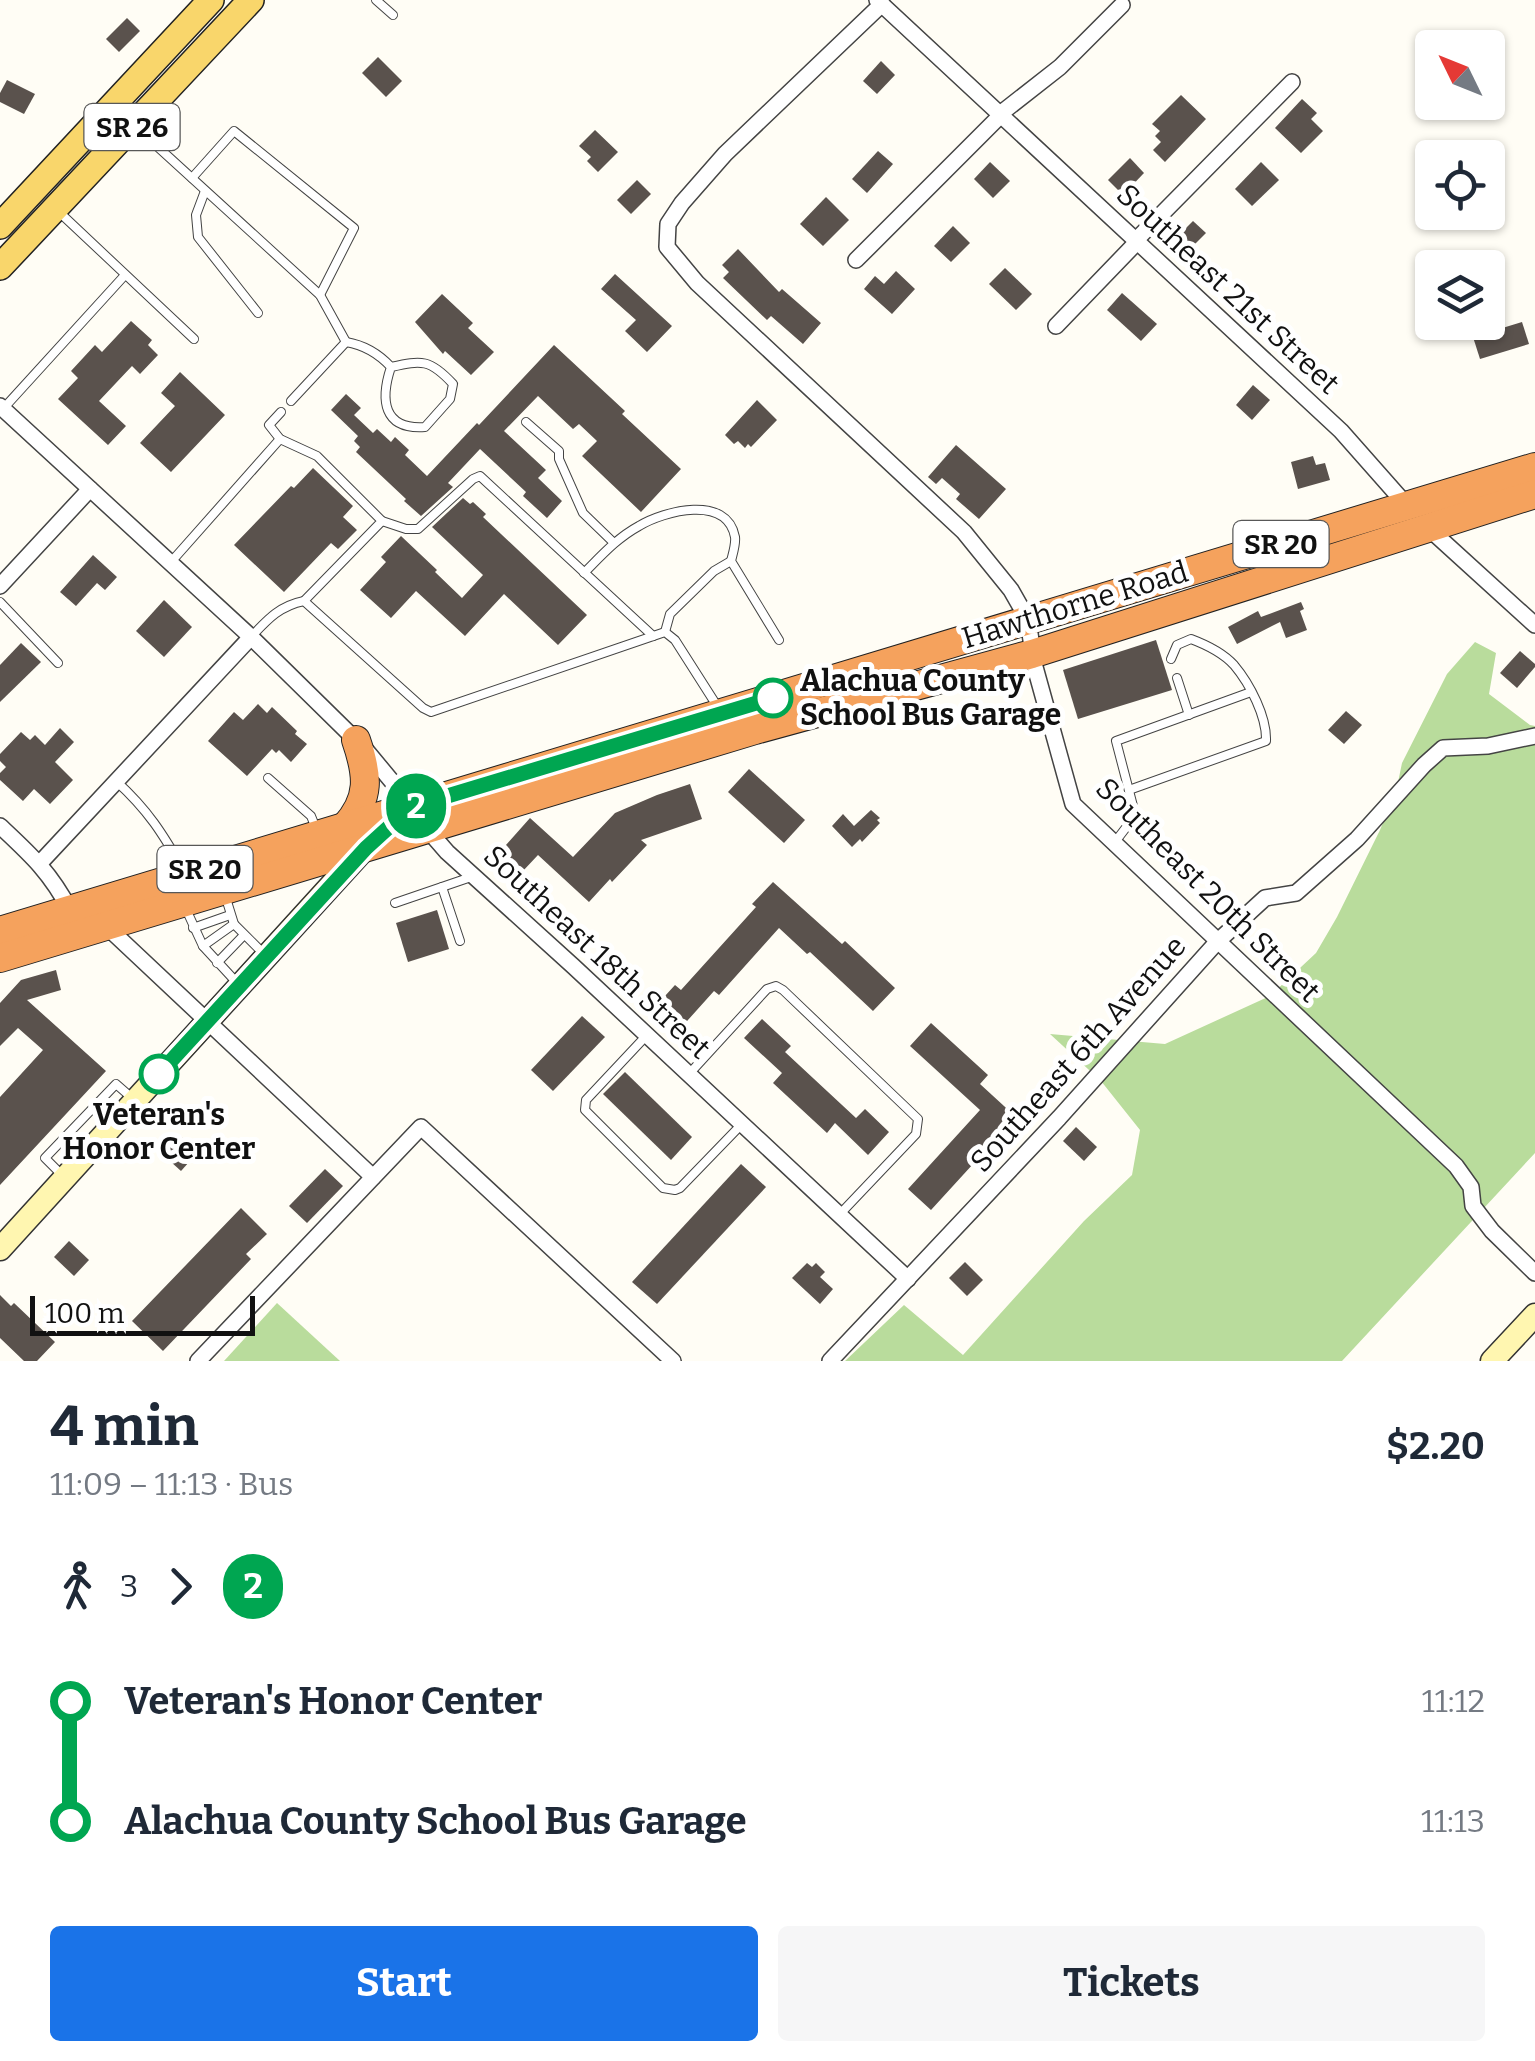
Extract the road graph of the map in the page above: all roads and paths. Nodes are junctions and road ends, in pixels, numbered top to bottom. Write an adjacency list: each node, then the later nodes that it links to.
1 (212, 0): 8 (main road, SR 26)
2 (251, 0): 10 (main road, SR 26)
3 (376, 0): 6 (lane)
4 (879, 2): 9 (street, Southeast 21st Street); 43 (street, Southeast 20th Street)
5 (1122, 4): 9 (street)
6 (392, 15)
7 (1292, 82): 15 (street)
8 (111, 108): 10 (main road); 14 (main road, SR 26)
9 (1000, 114): 15 (street, Southeast 21st Street); 16 (street)
10 (134, 125): 11 (lane); 13 (main road, SR 26)
11 (192, 178): 12 (lane); 19 (lane)
12 (206, 191): 19 (lane); 20 (lane)
13 (55, 208): 17 (main road, SR 26); 18 (lane)
14 (0, 226)
15 (1137, 242): 21 (street); 33 (street, Southeast 21st Street)
16 (856, 260)
17 (0, 267)
18 (125, 275): 22 (lane); 26 (lane)
19 (320, 295): 23 (lane)
20 (258, 312)
21 (1056, 326)
22 (194, 339)
23 (346, 342): 24 (lane); 25 (lane)
24 (391, 367): 24 (lane)
25 (291, 401)
26 (1, 408): 31 (street, Southeast 18th Street)
27 (280, 412): 29 (lane)
28 (526, 422): 36 (lane)
29 (280, 439): 34 (lane); 38 (lane)
30 (1535, 467): 33 (highway, Hawthorne Road / SR 20)
31 (90, 489): 38 (street, Southeast 18th Street); 40 (street)
32 (1535, 494): 35 (highway, Hawthorne Road / SR 20)
33 (1408, 506): 35 (street, Southeast 21st Street); 43 (highway, Hawthorne Road / SR 20)
34 (382, 520): 39 (lane); 41 (lane)
35 (1427, 527): 44 (street, Southeast 21st Street); 49 (highway, Hawthorne Road / SR 20)
36 (614, 543): 37 (lane); 39 (lane)
37 (731, 561): 45 (lane); 48 (lane)
38 (171, 562): 47 (street, Southeast 18th Street)
39 (584, 572): 46 (lane)
40 (0, 586)
41 (304, 600): 46 (lane); 47 (lane)
42 (0, 602): 51 (lane)
43 (1028, 620): 49 (street, Southeast 20th Street); 54 (highway, Hawthorne Road / SR 20)
44 (1535, 625)
45 (665, 632): 46 (lane); 54 (lane)
46 (653, 636)
47 (251, 637): 57 (street, Southeast 18th Street); 59 (street)
48 (780, 640)
49 (1032, 654): 61 (highway, Hawthorne Road / SR 20); 64 (street, Southeast 20th Street)
50 (1170, 659): 53 (lane)
51 (58, 663)
52 (1177, 678): 55 (lane)
53 (1251, 692): 55 (lane); 60 (lane)
54 (721, 713): 61 (highway, Hawthorne Road / SR 20)
55 (1189, 714): 60 (lane)
56 (1535, 736): 77 (street, Southeast 6th Avenue)
57 (356, 740): 61 (street, Southeast 18th Street); 63 (highway)
58 (268, 778): 63 (lane)
59 (116, 780): 66 (street); 69 (lane)
60 (1129, 790): 64 (lane)
61 (419, 818): 63 (highway, Hawthorne Road / SR 20); 65 (highway, Hawthorne Road / SR 20); 67 (street, Southeast 18th Street)
62 (0, 826): 66 (street)
63 (332, 831): 69 (highway, Hawthorne Road / SR 20)
64 (1115, 842): 77 (street, Southeast 20th Street)
65 (366, 848): 72 (highway, Hawthorne Road / SR 20); 79 (street)
66 (40, 863): 71 (street)
67 (474, 876): 68 (lane); 84 (street, Southeast 18th Street)
68 (442, 887): 70 (lane); 76 (lane)
69 (188, 902): 71 (highway, Hawthorne Road / SR 20); 72 (highway, Hawthorne Road / SR 20); 73 (highway, Hawthorne Road / SR 20); 78 (lane)
70 (395, 903)
71 (70, 910): 74 (highway, Hawthorne Road / SR 20)
72 (229, 910): 75 (lane); 78 (lane)
73 (106, 926): 80 (highway, Hawthorne Road / SR 20); 83 (street)
74 (0, 931)
75 (244, 934): 79 (lane); 81 (lane)
76 (460, 941)
77 (1218, 942): 90 (street, Southeast 20th Street); 91 (street, Southeast 6th Avenue)
78 (203, 946): 81 (lane)
79 (267, 956): 82 (street)
80 (0, 958)
81 (217, 964): 82 (lane)
82 (240, 986): 83 (street)
83 (207, 1022): 87 (street); 89 (street)
84 (647, 1035): 85 (street, Southeast 18th Street); 86 (lane)
85 (689, 1074): 86 (street, Southeast 18th Street); 88 (lane)
86 (742, 1124): 88 (street, Southeast 18th Street)
87 (373, 1176): 93 (street); 94 (street)
88 (840, 1215): 91 (street, Southeast 18th Street)
89 (0, 1250)
90 (1535, 1273)
91 (908, 1279): 95 (street, Southeast 6th Avenue)
92 (1535, 1315): 96 (street)
93 (198, 1361)
94 (673, 1361)
95 (830, 1361)
96 (1492, 1361)

